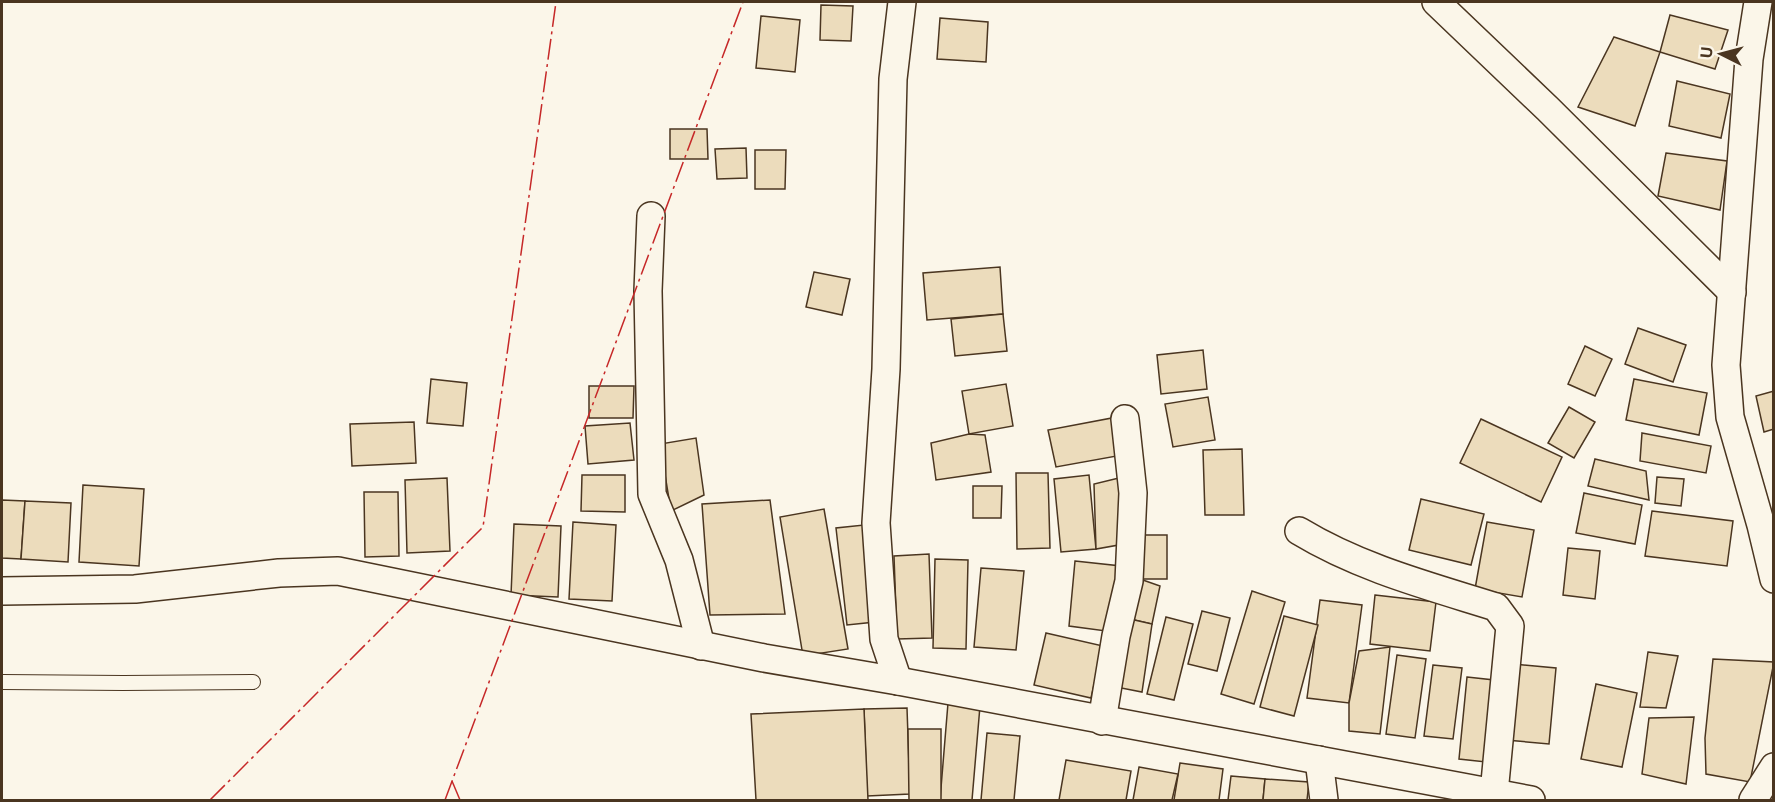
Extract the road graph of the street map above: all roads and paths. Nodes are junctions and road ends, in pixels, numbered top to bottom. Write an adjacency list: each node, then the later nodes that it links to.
1 (902, 2): 11 (street)
2 (1436, 2): 5 (street)
3 (1758, 2): 5 (street)
4 (651, 216): 10 (street)
5 (1732, 292): 8 (street)
6 (1125, 419): 14 (street)
7 (1299, 531): 17 (street)
8 (1773, 579)
9 (2, 591): 10 (street)
10 (701, 646): 11 (street)
11 (898, 681): 14 (street)
12 (2, 682): 13 (lane)
13 (253, 682)
14 (1101, 721): 15 (street)
15 (1319, 760): 17 (street); 18 (street)
16 (1773, 767): 20 (street)
17 (1494, 794): 19 (street)
18 (1324, 801)
19 (1531, 801)
20 (1753, 801)

